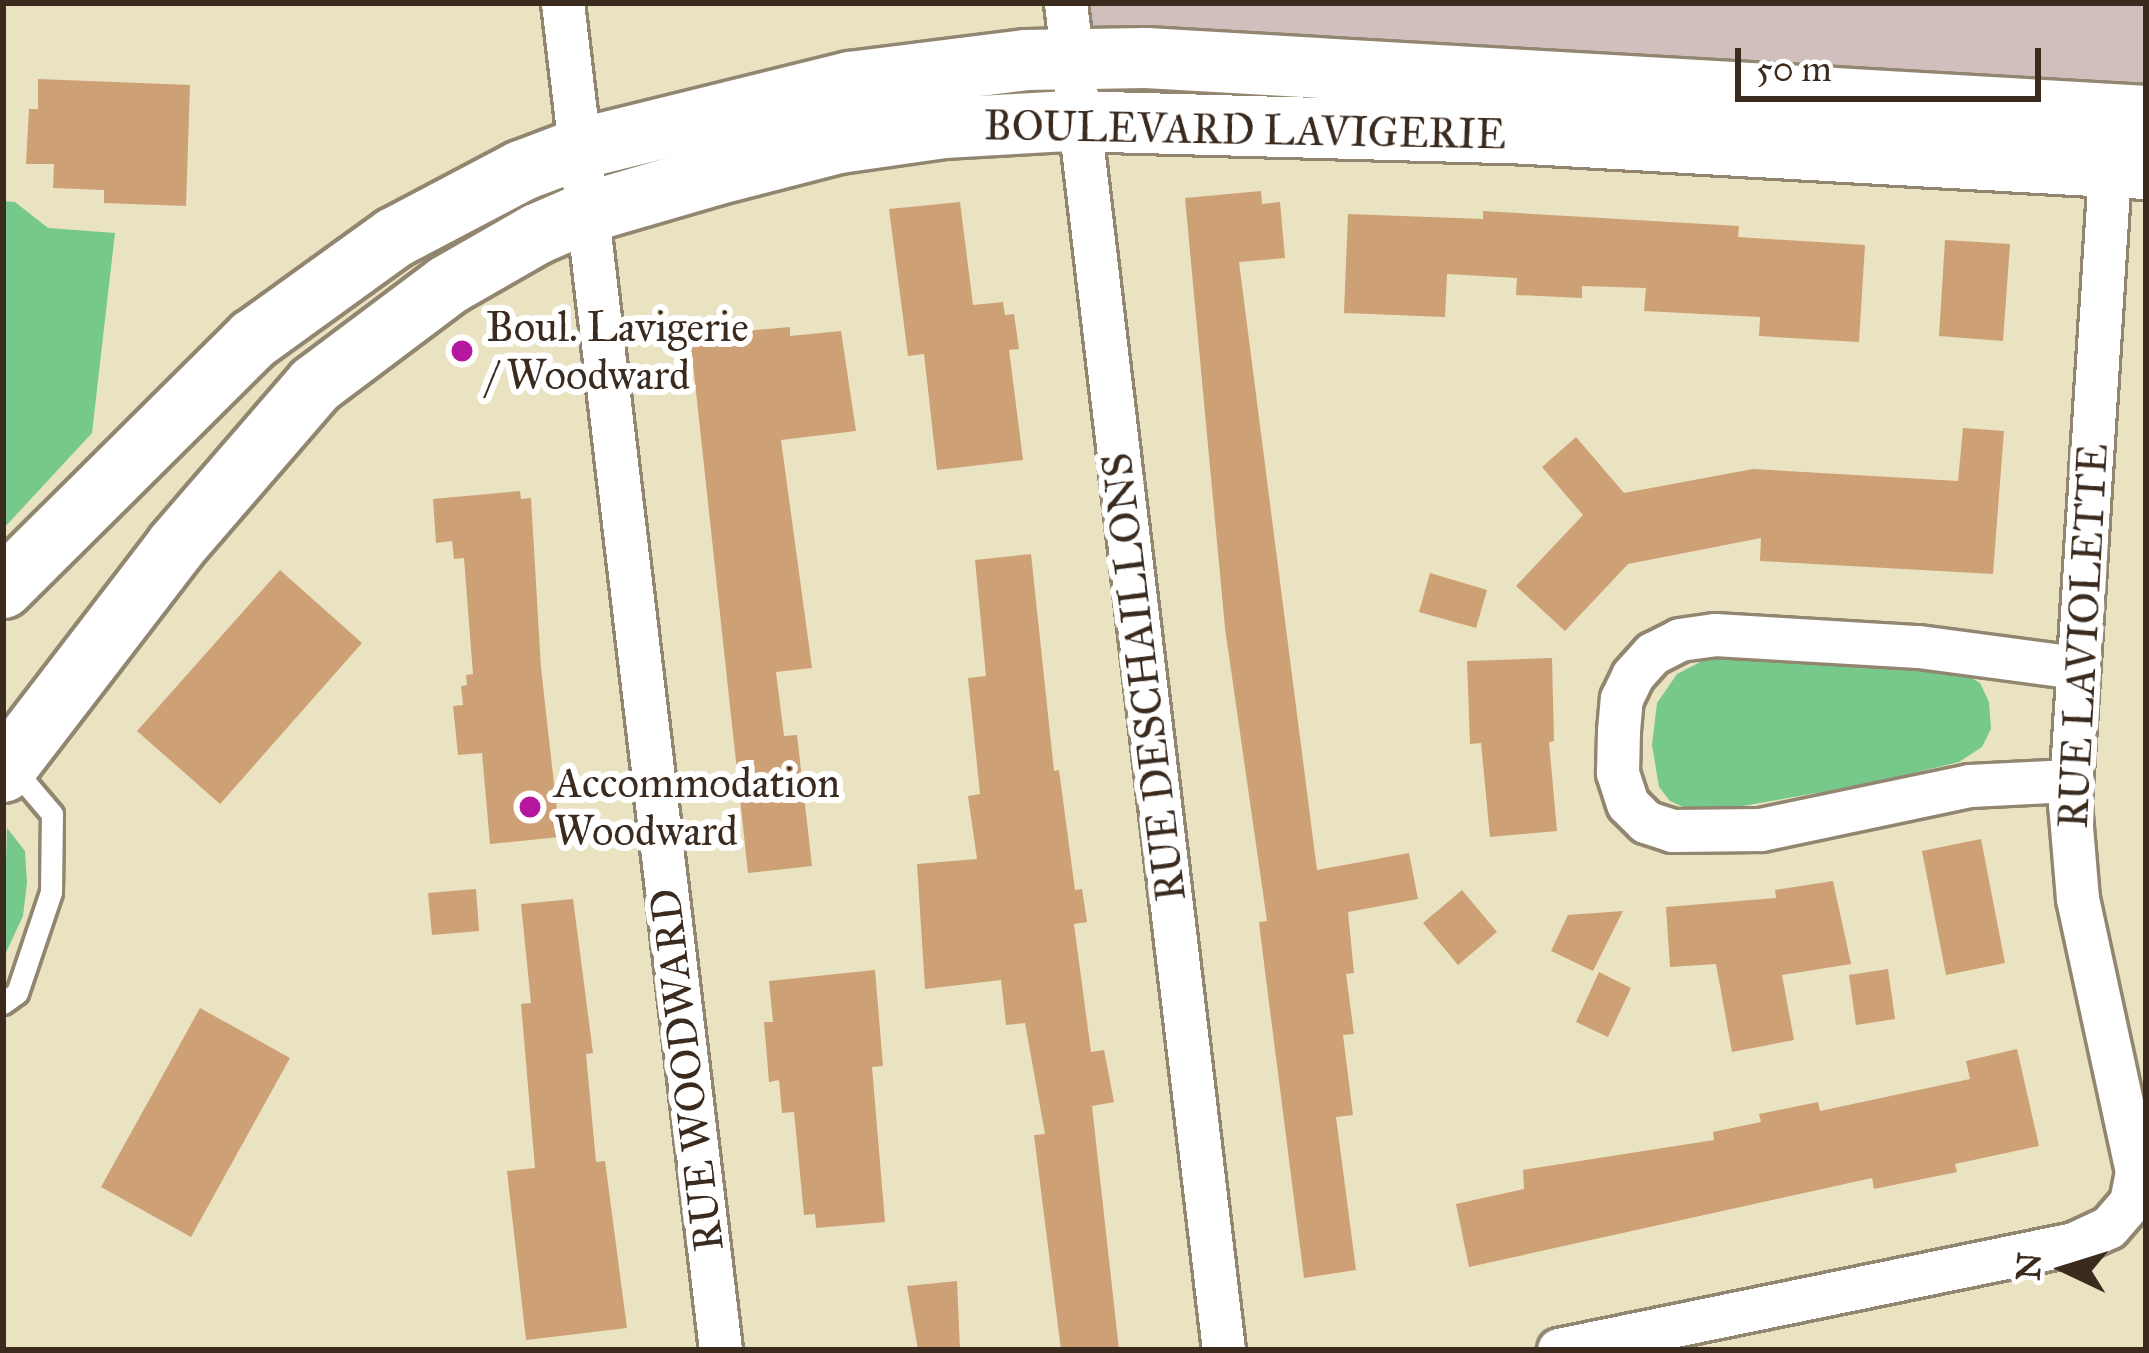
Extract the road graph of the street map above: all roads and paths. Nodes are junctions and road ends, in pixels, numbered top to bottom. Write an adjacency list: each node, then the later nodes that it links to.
1 (562, 3): 5 (street, RUE WOODWARD)
2 (1069, 31): 3 (street, RUE DESCHAILLONS); 4 (main road, BOULEVARD LAVIGERIE); 5 (main road, BOULEVARD LAVIGERIE)
3 (1078, 122): 4 (main road, BOULEVARD LAVIGERIE); 6 (main road, BOULEVARD LAVIGERIE); 14 (street, RUE DESCHAILLONS)
4 (2129, 141): 9 (street, RUE LAVIOLETTE)
5 (579, 148): 6 (street, RUE WOODWARD); 7 (main road, BOULEVARD LAVIGERIE)
6 (586, 213): 7 (main road, BOULEVARD LAVIGERIE); 13 (street, RUE WOODWARD)
7 (285, 362): 8 (main road, BOULEVARD LAVIGERIE); 10 (main road, BOULEVARD LAVIGERIE)
8 (3, 588)
9 (2077, 668): 11 (street, RUE LAVIOLETTE); 11 (street)
10 (5, 763): 12 (lane, BOULEVARD LAVIGERIE)
11 (2070, 782): 15 (street, RUE LAVIOLETTE)
12 (3, 1003)
13 (721, 1350)
14 (1224, 1350)
15 (1559, 1350)

